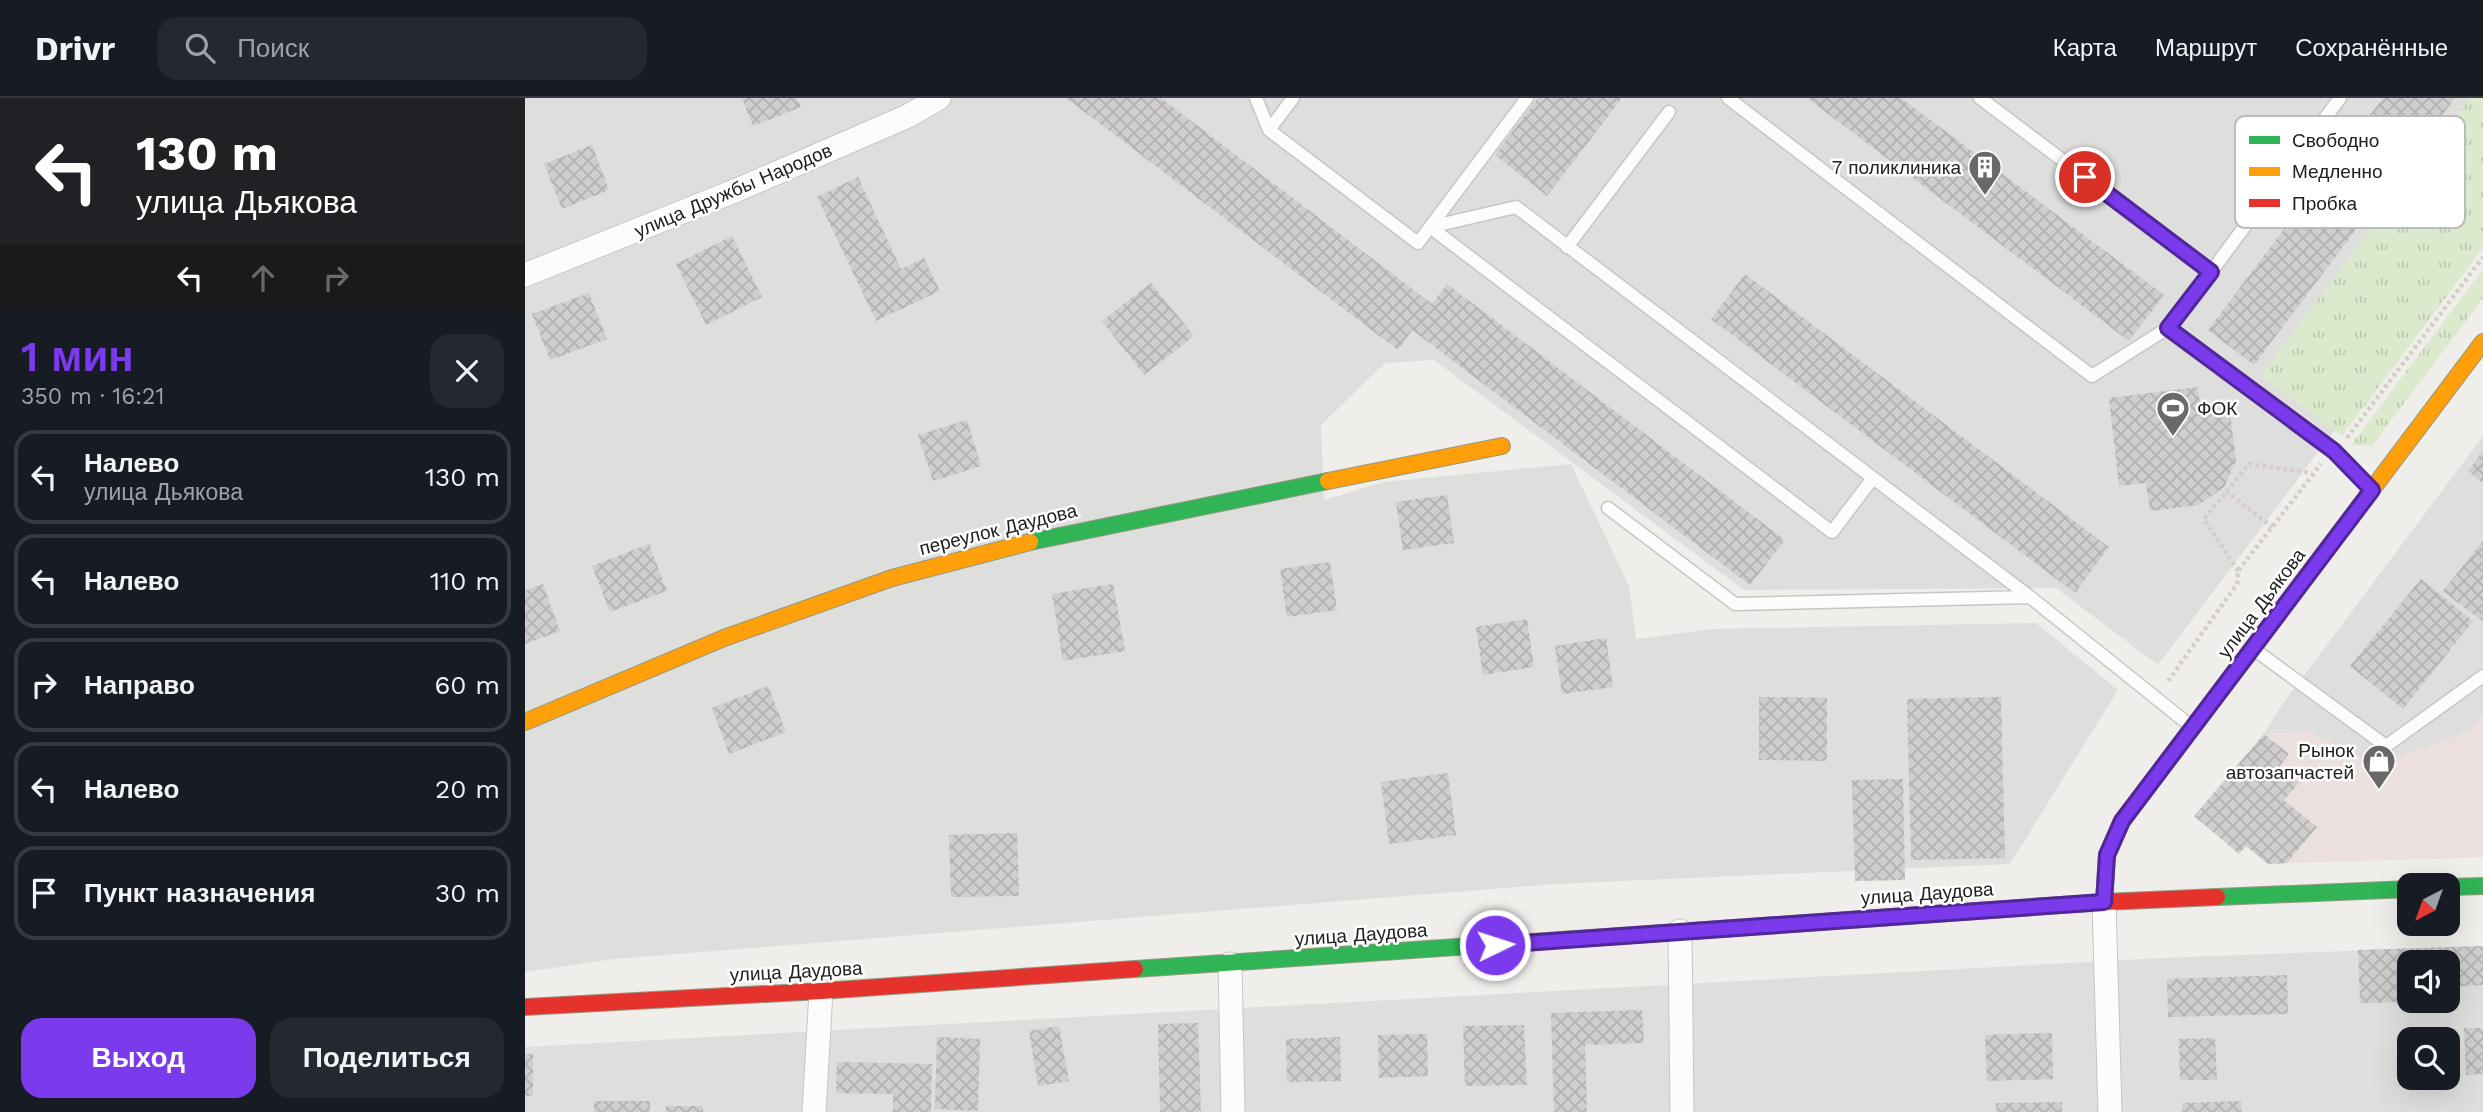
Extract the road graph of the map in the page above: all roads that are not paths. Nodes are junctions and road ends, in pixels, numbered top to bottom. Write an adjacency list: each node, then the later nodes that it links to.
1 (939, 98): 15 (street, улица Дружбы Народов)
2 (1256, 98): 10 (lane)
3 (1293, 98): 10 (lane)
4 (1527, 98): 11 (lane)
5 (1728, 98): 16 (lane)
6 (1980, 98): 14 (lane)
7 (2340, 98): 9 (lane)
8 (1669, 112): 13 (lane)
9 (2327, 116)
10 (1269, 130): 11 (lane)
11 (1430, 227): 13 (lane); 19 (lane)
12 (2244, 228): 14 (lane)
13 (1567, 247): 19 (lane)
14 (2211, 272): 16 (lane)
15 (525, 275)
16 (2168, 328): 20 (lane)
17 (2483, 342): 20 (street, улица Дьякова)
18 (1502, 446): 25 (street, переулок Даудова)
19 (1873, 478): 22 (lane)
20 (2372, 490): 23 (street, улица Дьякова)
21 (1608, 508): 22 (lane)
22 (2030, 597): 26 (lane)
23 (2254, 649): 24 (lane); 26 (street, улица Дьякова)
24 (2483, 676)
25 (525, 722)
26 (2193, 728): 30 (street, улица Дьякова)
27 (2483, 886): 28 (street)
28 (2461, 887)
29 (2397, 890): 30 (street, улица Даудова)
30 (2104, 902): 31 (street, улица Даудова); 38 (street)
31 (1680, 931): 32 (street, улица Даудова); 37 (street)
32 (1230, 964): 33 (street, улица Даудова); 36 (street)
33 (821, 991): 34 (street, улица Даудова); 35 (street)
34 (525, 1007)
35 (814, 1112)
36 (1233, 1112)
37 (1682, 1112)
38 (2110, 1112)

